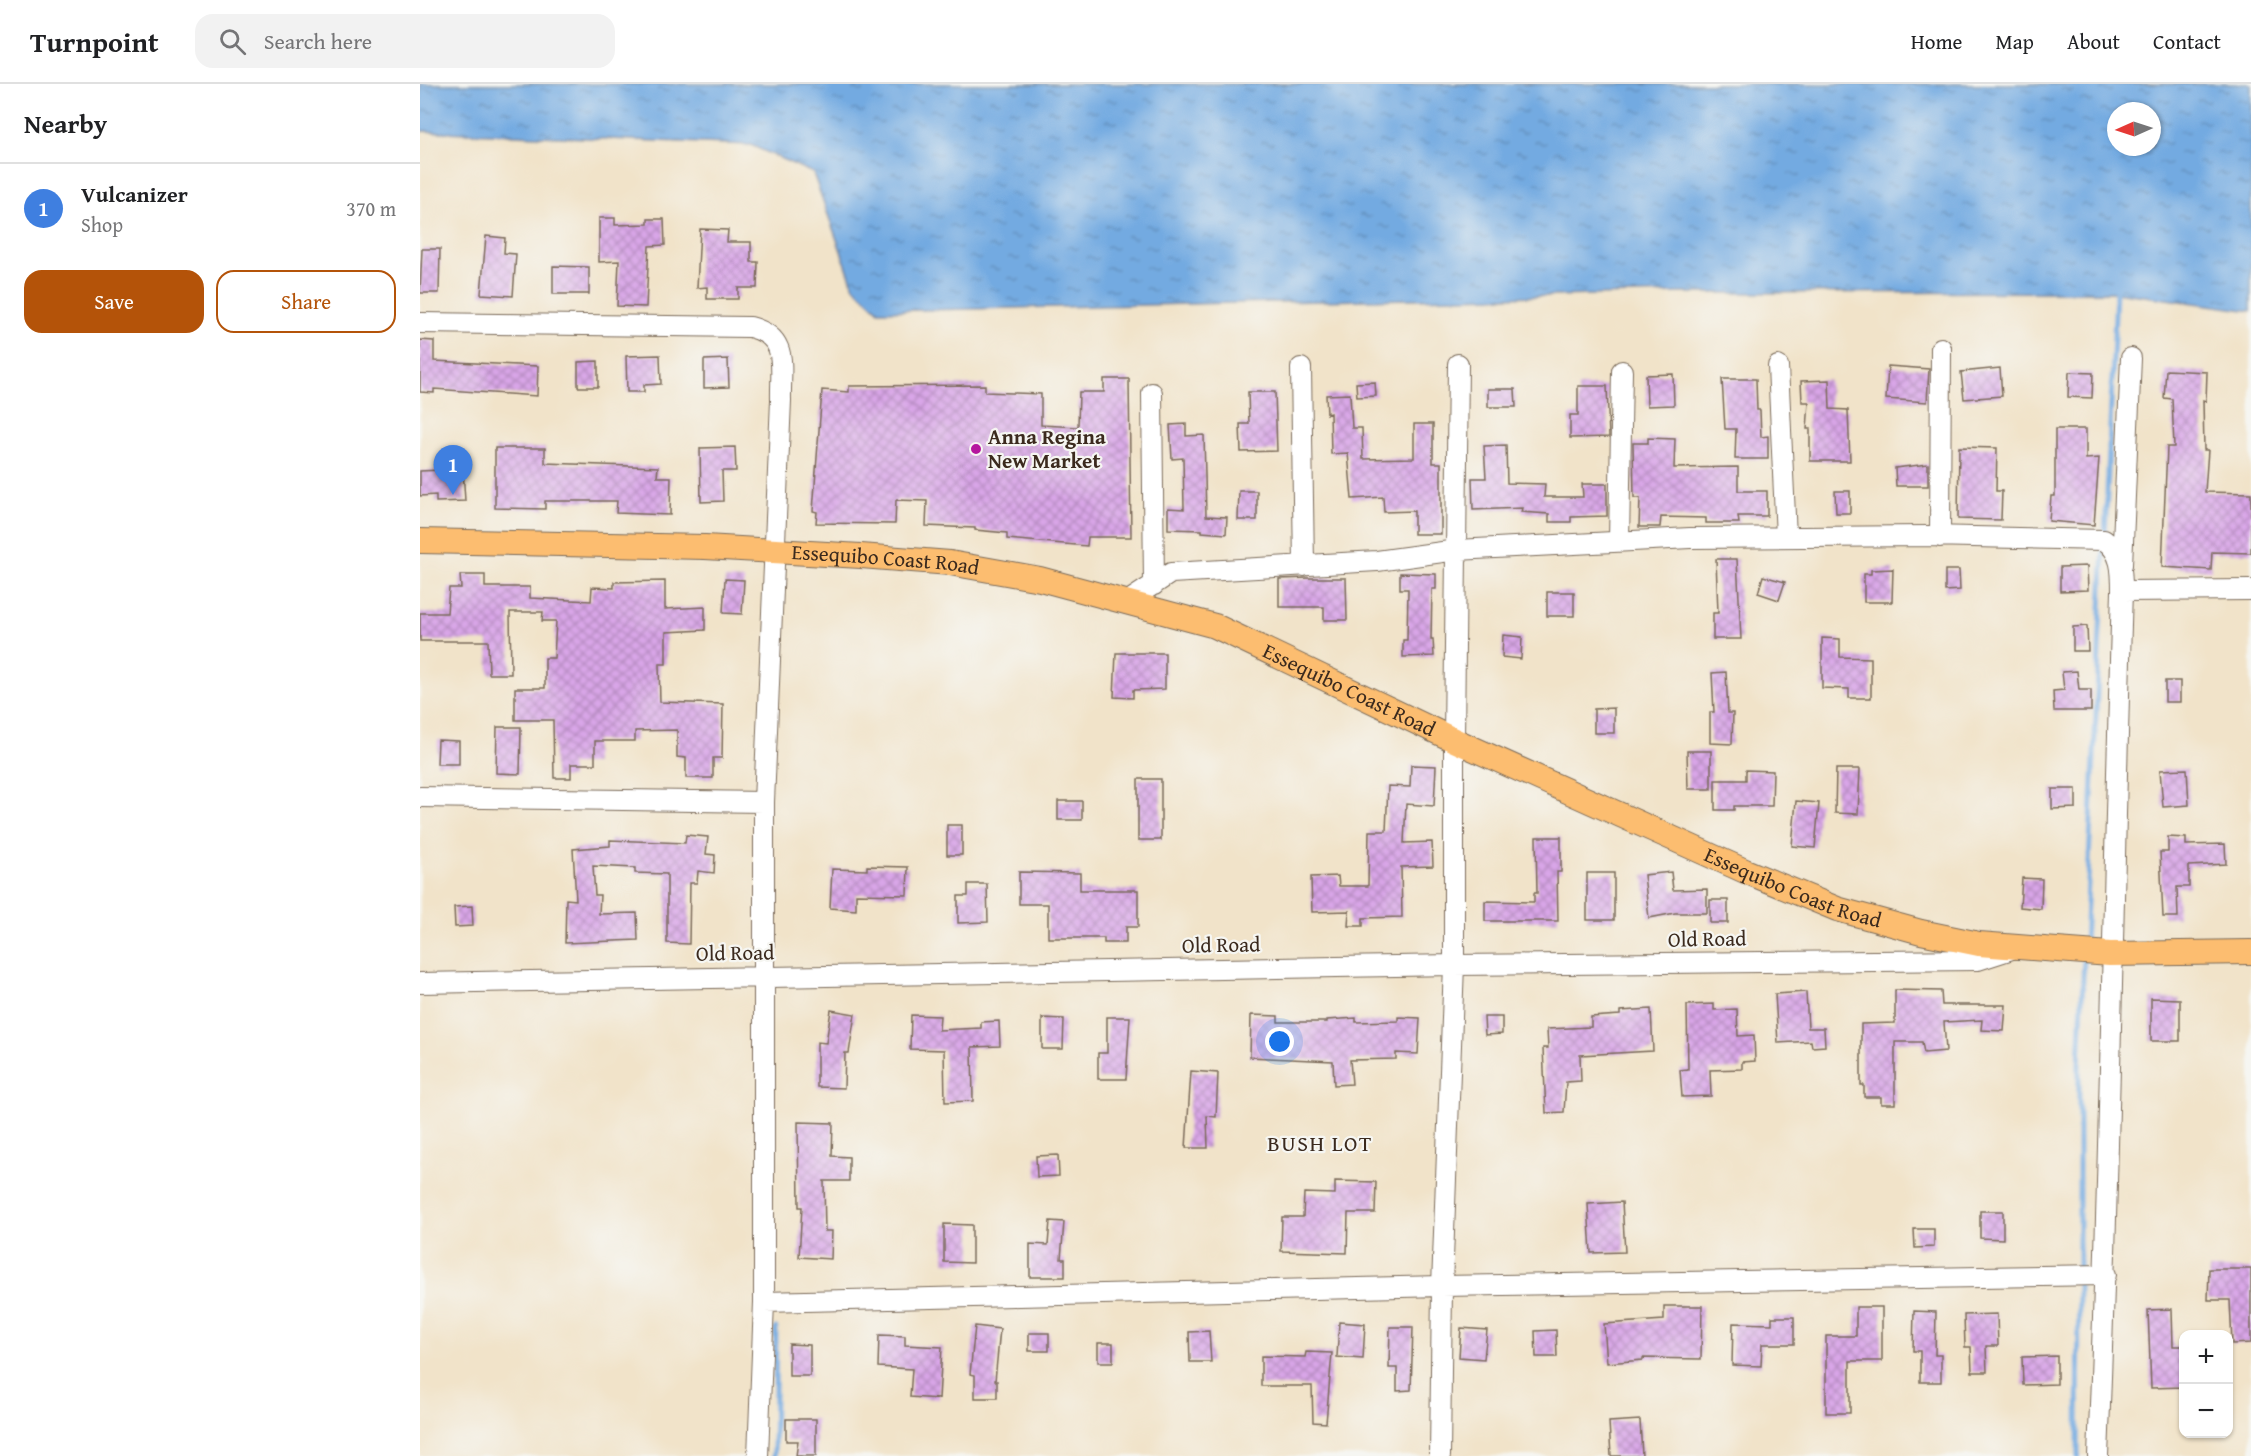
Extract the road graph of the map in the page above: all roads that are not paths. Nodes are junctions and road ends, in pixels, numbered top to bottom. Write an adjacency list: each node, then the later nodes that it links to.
1 (420, 323): 13 (street)
2 (1941, 348): 10 (street)
3 (2132, 358): 16 (street)
4 (1458, 364): 14 (street)
5 (1778, 366): 9 (street)
6 (1301, 368): 15 (street)
7 (1622, 371): 12 (street)
8 (1152, 393): 17 (street)
9 (1786, 537): 10 (street); 12 (street)
10 (1941, 537): 16 (street)
11 (420, 541): 13 (main road, Essequibo Coast Road)
12 (1619, 541): 14 (street)
13 (773, 550): 20 (main road, Essequibo Coast Road); 23 (street)
14 (1457, 550): 15 (street); 21 (street)
15 (1304, 566): 17 (street)
16 (2122, 567): 19 (street)
17 (1154, 585): 20 (street)
18 (2251, 590): 19 (street)
19 (2122, 591): 26 (street)
20 (1127, 602): 21 (main road, Essequibo Coast Road)
21 (1454, 740): 24 (main road, Essequibo Coast Road); 27 (street)
22 (420, 797): 23 (street)
23 (764, 802): 28 (street)
24 (2020, 946): 26 (main road, Essequibo Coast Road); 27 (street, Old Road)
25 (2251, 952): 26 (main road, Essequibo Coast Road)
26 (2110, 954): 30 (street)
27 (1454, 965): 28 (street, Old Road); 31 (street)
28 (764, 976): 29 (street, Old Road); 32 (street)
29 (420, 982)
30 (2106, 1275): 31 (street); 35 (street)
31 (1442, 1286): 32 (street); 34 (street)
32 (764, 1302): 33 (street)
33 (758, 1456)
34 (1440, 1456)
35 (2098, 1456)

